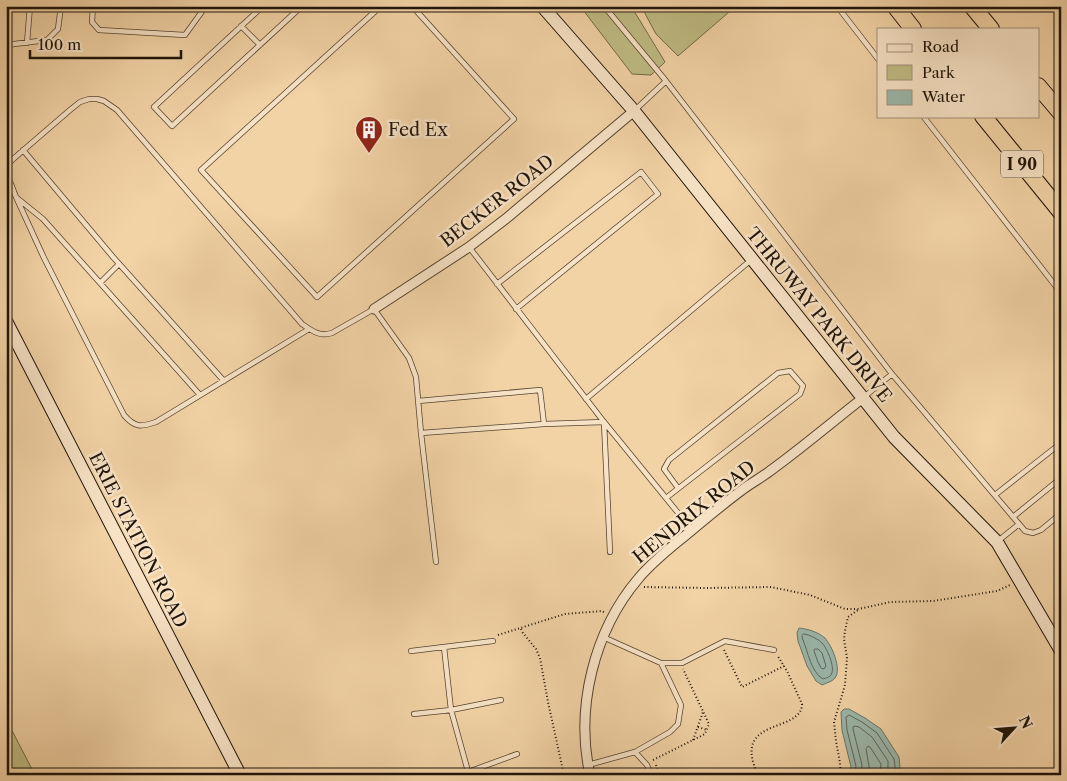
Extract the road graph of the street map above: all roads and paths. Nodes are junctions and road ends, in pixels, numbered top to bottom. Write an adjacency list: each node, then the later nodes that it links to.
1 (30, 6): 18 (lane)
2 (61, 6): 18 (lane)
3 (93, 6): 14 (lane)
4 (174, 6): 14 (lane)
5 (263, 6): 15 (lane)
6 (302, 6): 20 (lane)
7 (381, 6): 8 (lane)
8 (412, 6)
9 (542, 6): 24 (main road, THRUWAY PARK DRIVE)
10 (604, 6): 22 (lane)
11 (837, 6): 21 (lane)
12 (895, 6): 16 (highway)
13 (972, 6): 17 (highway)
14 (205, 7)
15 (241, 26): 20 (lane); 20 (lane)
16 (912, 28)
17 (990, 28)
18 (27, 43): 19 (lane)
19 (6, 45)
20 (260, 45)
21 (877, 58)
22 (666, 81): 24 (lane); 42 (lane)
23 (1040, 88): 25 (highway)
24 (634, 111): 32 (street, BECKER ROAD); 33 (main road, THRUWAY PARK DRIVE)
25 (1061, 113)
26 (925, 118): 37 (lane)
27 (985, 118): 31 (highway, I 90)
28 (23, 150): 29 (lane); 34 (lane); 41 (lane)
29 (6, 169): 30 (lane)
30 (16, 197): 35 (lane); 44 (lane)
31 (1061, 212)
32 (469, 247): 36 (lane); 39 (street, BECKER ROAD)
33 (752, 259): 45 (main road, THRUWAY PARK DRIVE); 46 (lane)
34 (119, 264): 35 (lane); 43 (lane)
35 (100, 283): 44 (lane)
36 (497, 284): 38 (lane); 38 (lane)
37 (1061, 293)
38 (516, 308): 46 (lane)
39 (374, 309): 41 (lane); 47 (lane)
40 (6, 321): 92 (main road, ERIE STATION ROAD)
41 (309, 329): 43 (lane)
42 (892, 374): 45 (lane); 54 (lane)
43 (224, 381): 44 (lane)
44 (200, 395)
45 (862, 398): 59 (street, HENDRIX ROAD); 60 (main road, THRUWAY PARK DRIVE)
46 (586, 399): 48 (lane)
47 (418, 401): 49 (lane); 50 (lane)
48 (604, 422): 49 (lane); 55 (lane); 61 (lane)
49 (544, 424): 50 (lane)
50 (421, 433): 62 (lane)
51 (1061, 443): 54 (lane)
52 (1061, 478): 57 (lane)
53 (678, 488): 53 (lane); 55 (lane)
54 (995, 495): 57 (lane)
55 (666, 498): 59 (lane)
56 (1060, 515): 58 (lane)
57 (1013, 516): 58 (lane)
58 (1019, 524): 60 (lane)
59 (692, 530): 64 (street, HENDRIX ROAD)
60 (997, 542): 63 (main road, THRUWAY PARK DRIVE)
61 (610, 552)
62 (436, 562)
63 (1020, 579): 66 (path); 74 (main road, THRUWAY PARK DRIVE)
64 (634, 584): 65 (path); 67 (street, HENDRIX ROAD)
65 (846, 609): 66 (path); 68 (path)
66 (859, 609): 68 (path)
67 (613, 616): 69 (path); 70 (street, HENDRIX ROAD)
68 (848, 618): 97 (path)
69 (521, 629): 71 (path); 94 (path)
70 (603, 636): 77 (lane); 90 (street, HENDRIX ROAD)
71 (493, 641): 73 (lane)
72 (721, 643): 75 (lane); 77 (lane); 78 (path)
73 (444, 647): 76 (lane); 81 (lane)
74 (1060, 647)
75 (774, 650): 78 (path)
76 (411, 651)
77 (661, 663): 87 (lane)
78 (784, 666): 96 (path)
79 (683, 669): 82 (path)
80 (501, 700): 81 (lane)
81 (451, 710): 83 (lane); 91 (lane)
82 (703, 712): 84 (path); 85 (path)
83 (414, 714)
84 (698, 726): 85 (path); 86 (path)
85 (707, 730): 86 (path)
86 (692, 740): 89 (path)
87 (635, 752): 90 (lane); 95 (lane)
88 (517, 754): 91 (lane)
89 (653, 760)
90 (589, 770)
91 (469, 773): 93 (lane)
92 (240, 775)
93 (460, 775)
94 (564, 775)
95 (651, 775)
96 (758, 775)
97 (841, 775)

